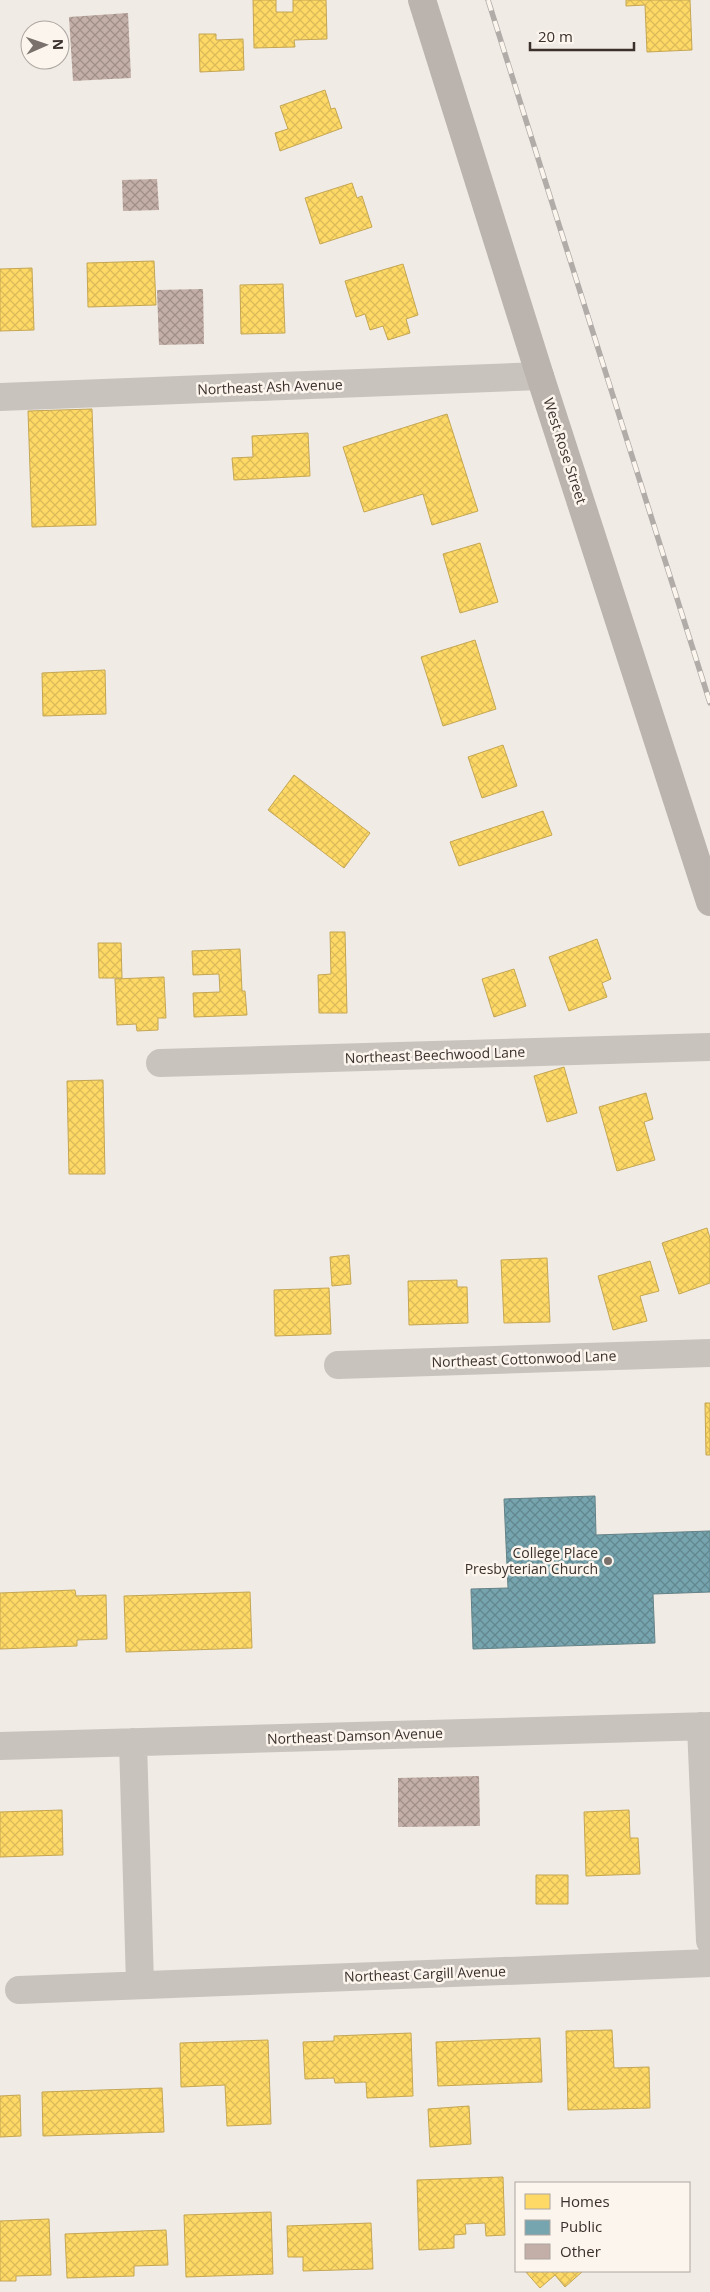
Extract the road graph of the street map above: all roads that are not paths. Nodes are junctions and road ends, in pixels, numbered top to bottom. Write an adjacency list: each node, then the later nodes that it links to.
1 (422, 0): 2 (main road, West Rose Street)
2 (540, 376): 3 (street, Northeast Ash Avenue); 4 (main road, West Rose Street)
3 (0, 397)
4 (710, 902)
5 (710, 1047): 6 (street, Northeast Beechwood Lane)
6 (160, 1063)
7 (710, 1352): 8 (street, Northeast Cottonwood Lane)
8 (338, 1365)
9 (706, 1726): 10 (street, Northeast Damson Avenue); 12 (street)
10 (132, 1742): 11 (street, Northeast Damson Avenue); 14 (street)
11 (0, 1746)
12 (710, 1941)
13 (710, 1964): 14 (street, Northeast Cargill Avenue)
14 (140, 1984): 15 (street, Northeast Cargill Avenue)
15 (19, 1990)

